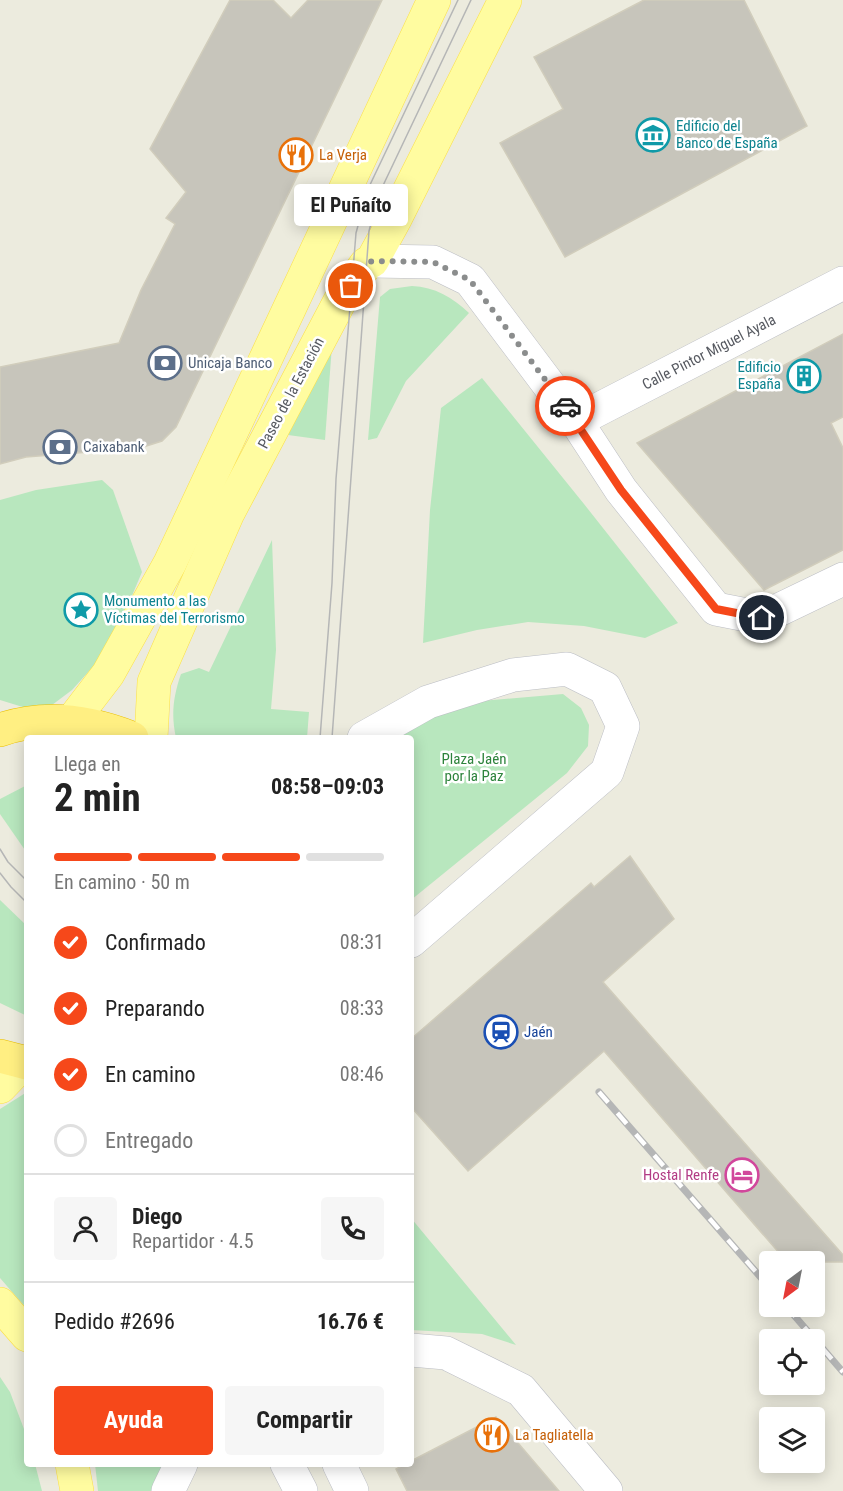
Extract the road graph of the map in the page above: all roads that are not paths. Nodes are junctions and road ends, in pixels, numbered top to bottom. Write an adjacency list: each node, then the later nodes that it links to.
1 (434, 0): 7 (main road)
2 (505, 0): 3 (main road, Paseo de la Estación)
3 (372, 261): 5 (street); 10 (main road, Paseo de la Estación)
4 (843, 283): 5 (street, Calle Pintor Miguel Ayala)
5 (576, 421): 6 (street)
6 (843, 579)
7 (72, 721): 8 (highway); 9 (highway)
8 (4, 726)
9 (124, 735)
10 (151, 735)
11 (369, 735): 12 (street)
12 (414, 938)
13 (17, 1060): 14 (main road)
14 (0, 1087)
15 (0, 1304): 16 (main road)
16 (24, 1332)
17 (414, 1350): 26 (street)
18 (73, 1467): 22 (main road)
19 (180, 1467): 23 (street)
20 (289, 1467): 24 (street)
21 (340, 1467): 25 (street)
22 (77, 1491)
23 (168, 1491)
24 (301, 1491)
25 (352, 1491)
26 (606, 1491)

